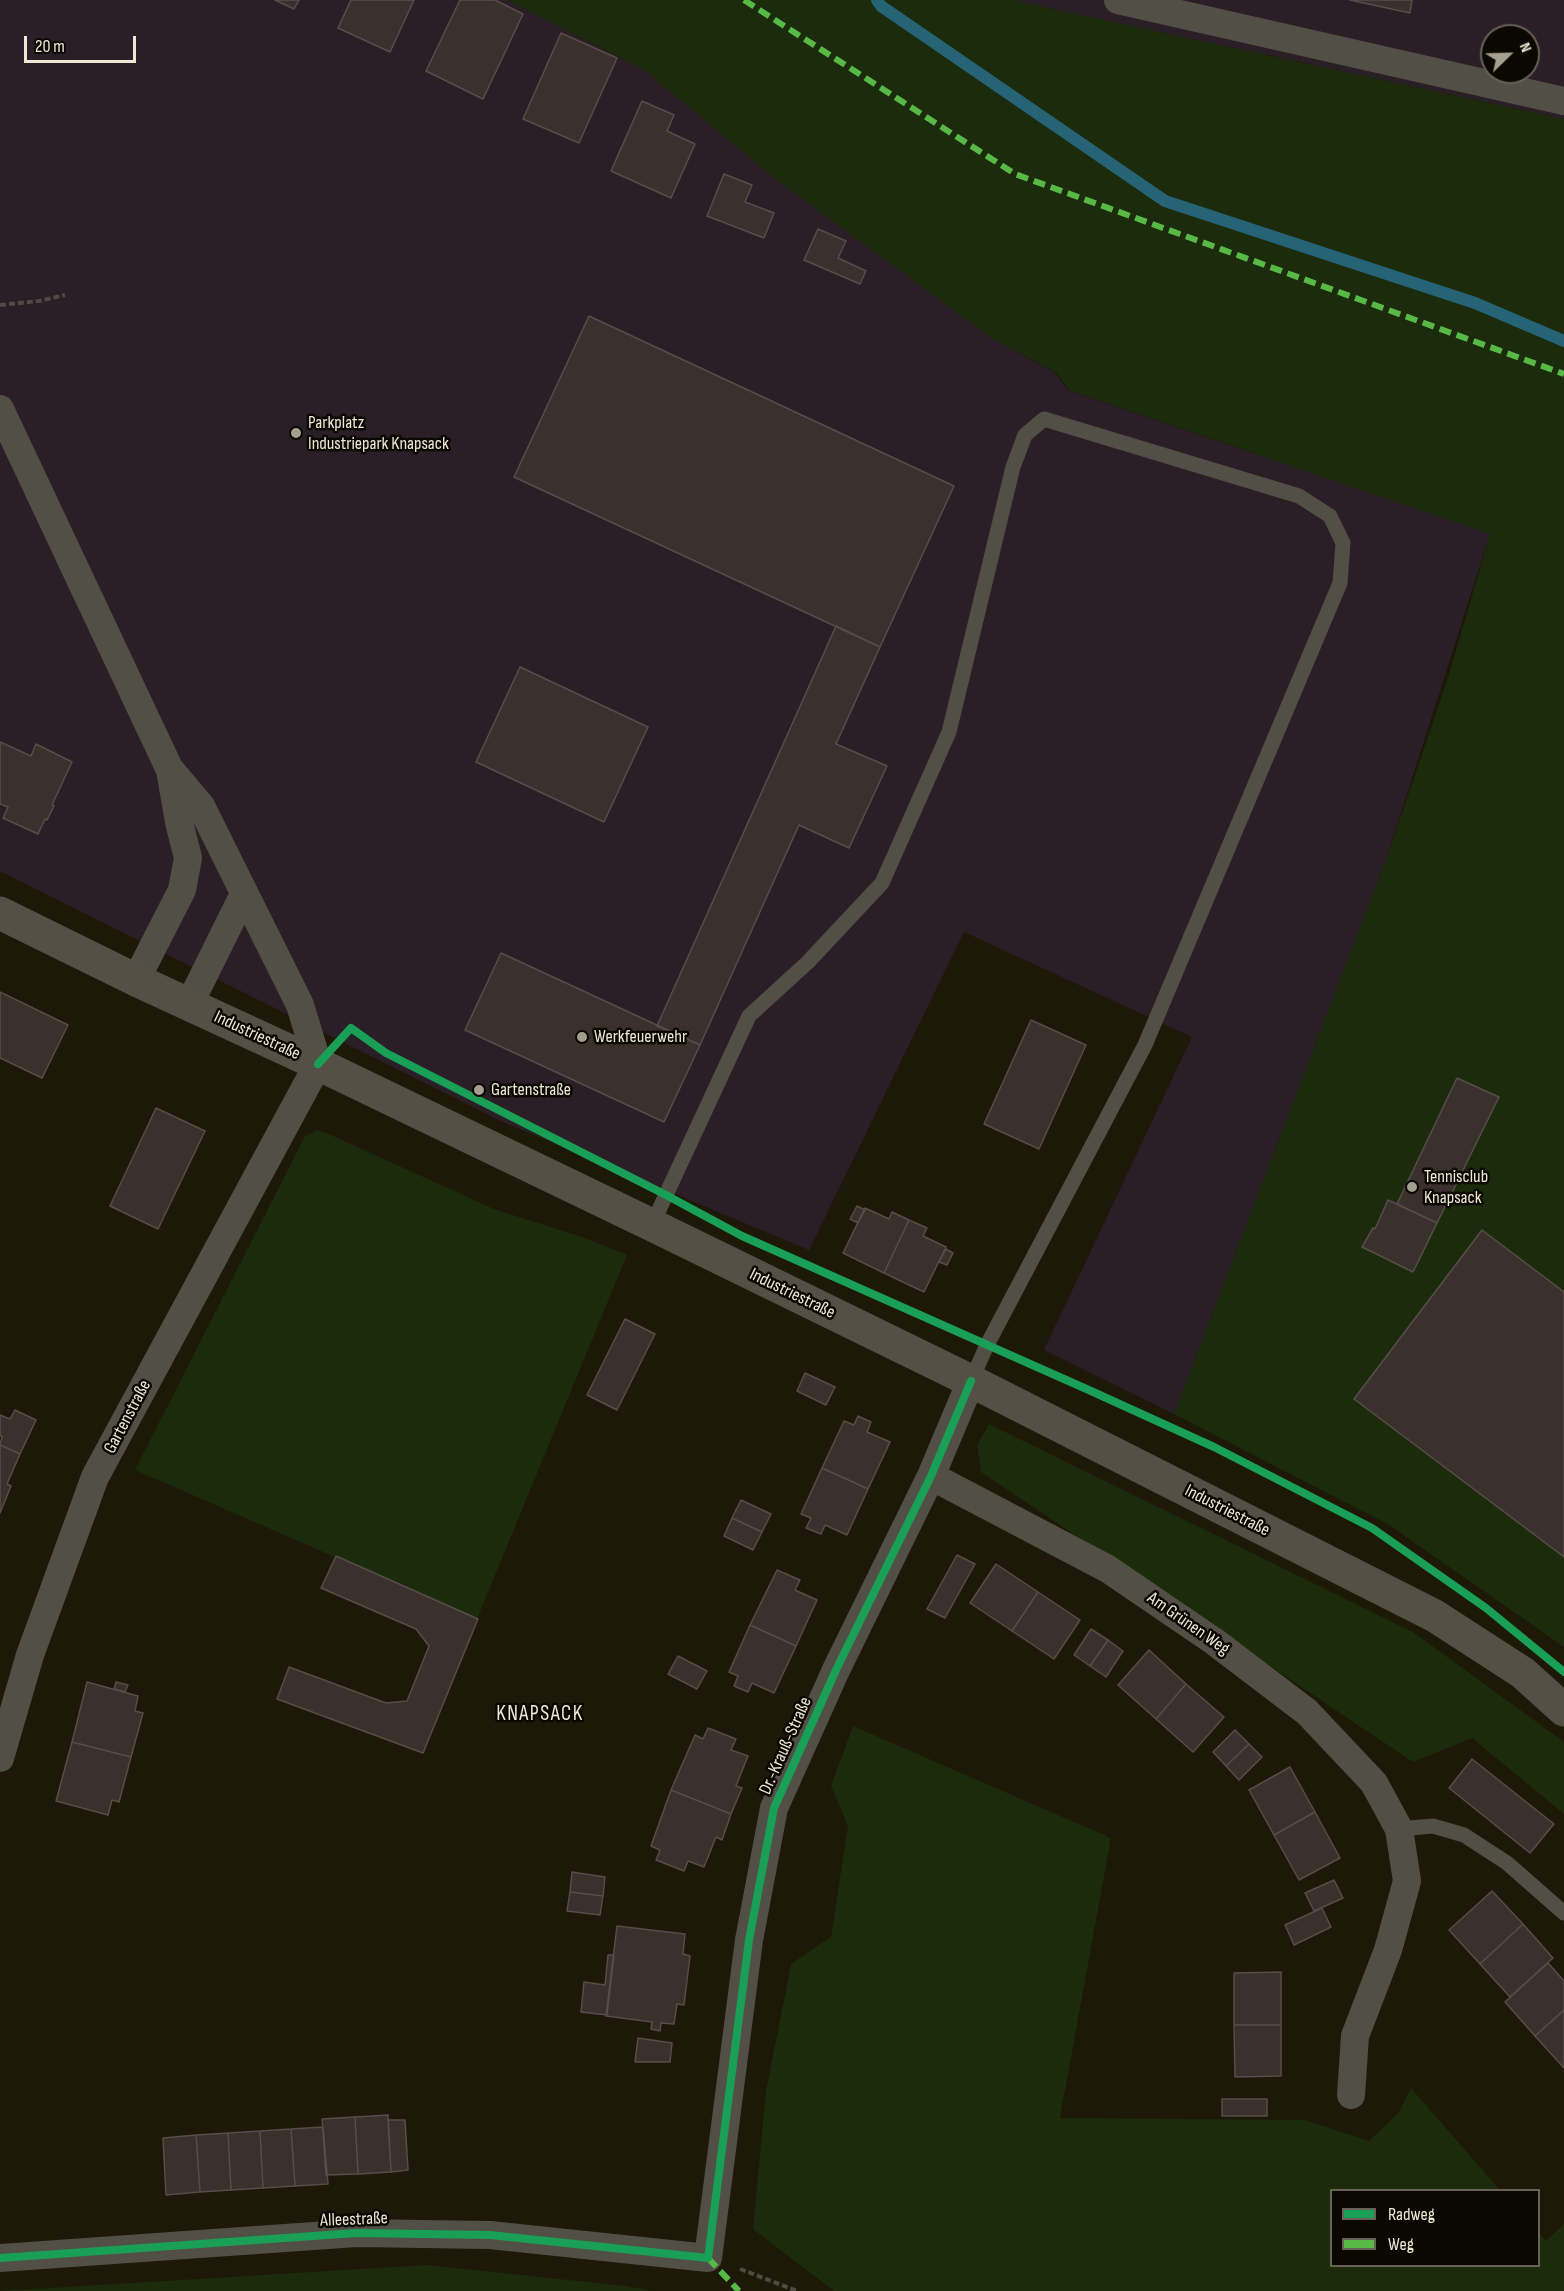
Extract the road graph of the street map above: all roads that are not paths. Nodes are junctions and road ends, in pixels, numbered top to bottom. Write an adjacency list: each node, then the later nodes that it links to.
1 (1118, 0): 2 (street)
2 (1564, 101)
3 (0, 409): 4 (street)
4 (169, 768): 5 (street); 7 (street)
5 (244, 894): 8 (street); 9 (street)
6 (0, 913): 7 (main road, Industriestraße)
7 (136, 980): 8 (main road, Industriestraße)
8 (189, 1005): 9 (main road, Industriestraße)
9 (318, 1064): 10 (main road, Industriestraße); 14 (street, Gartenstraße)
10 (652, 1225): 11 (main road, Industriestraße); 11 (lane)
11 (971, 1381): 12 (street, Dr.-Krauß-Straße); 13 (main road, Industriestraße)
12 (931, 1476): 15 (street, Am Grünen Weg); 19 (street, Dr.-Krauß-Straße)
13 (1564, 1710)
14 (0, 1758)
15 (1398, 1829): 16 (lane); 17 (street, Am Grünen Weg)
16 (1564, 1913)
17 (1351, 2095)
18 (0, 2258): 19 (street, Alleestraße)
19 (708, 2258)

